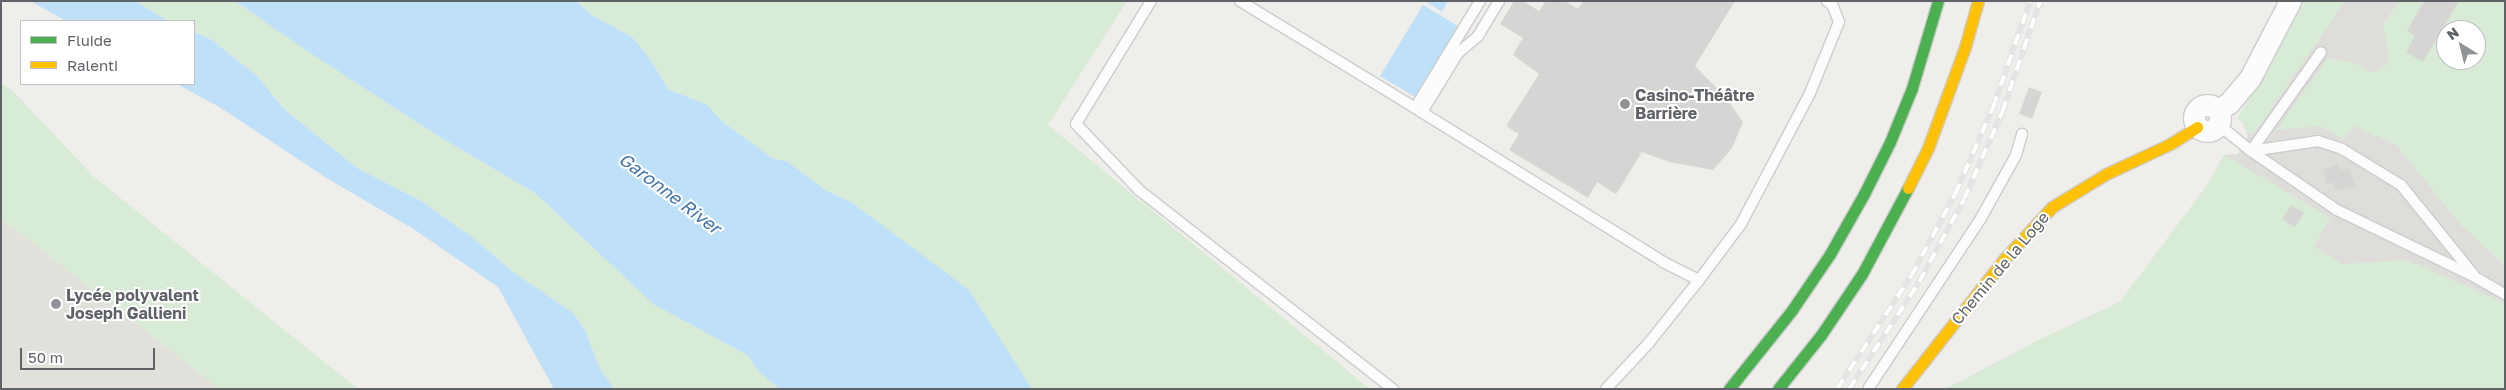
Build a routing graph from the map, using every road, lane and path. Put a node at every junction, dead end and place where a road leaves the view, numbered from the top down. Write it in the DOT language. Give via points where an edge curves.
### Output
graph roads {
  1 [pos="1151,1"];
  2 [pos="1240,1"];
  3 [pos="1480,1"];
  4 [pos="1499,1"];
  5 [pos="1938,1"];
  6 [pos="1978,1"];
  7 [pos="2290,1"];
  8 [pos="1832,3"];
  9 [pos="2320,52"];
  10 [pos="1418,110"];
  11 [pos="2219,118"];
  12 [pos="2197,127"];
  13 [pos="2022,134"];
  14 [pos="2251,151"];
  15 [pos="2475,277"];
  16 [pos="1699,280"];
  17 [pos="2505,294"];
  18 [pos="1393,389"];
  19 [pos="1606,389"];
  20 [pos="1729,389"];
  21 [pos="1778,389"];
  22 [pos="1868,389"];
  23 [pos="1902,389"];
  1 -- 18 [label="lane" via="1076,124 1139,190"];
  2 -- 10 [label="lane"];
  3 -- 10 [label="lane"];
  4 -- 10 [label="lane" via="1478,36 1458,53"];
  5 -- 20 [label="main road" via="1908,97 1864,194 1830,254 1792,310"];
  6 -- 21 [label="main road" via="1965,47 1928,148 1898,208 1862,274"];
  7 -- 11 [label="street" via="2250,78"];
  8 -- 16 [label="lane" via="1838,22 1810,93 1741,224"];
  9 -- 14 [label="lane"];
  10 -- 16 [label="lane" via="1655,257"];
  11 -- 12 [label="street, Chemin de la Loge" via="2209,105 2199,108 2194,117"];
  11 -- 14 [label="lane"];
  12 -- 23 [label="main road, Chemin de la Loge" via="2170,144 2106,174 2052,207 2006,258"];
  13 -- 22 [label="lane" via="2016,155 1981,218"];
  14 -- 15 [label="lane" via="2337,210"];
  14 -- 15 [label="lane" via="2318,141 2342,149 2401,184"];
  15 -- 17 [label="lane"];
  16 -- 19 [label="lane" via="1648,344"];
}
